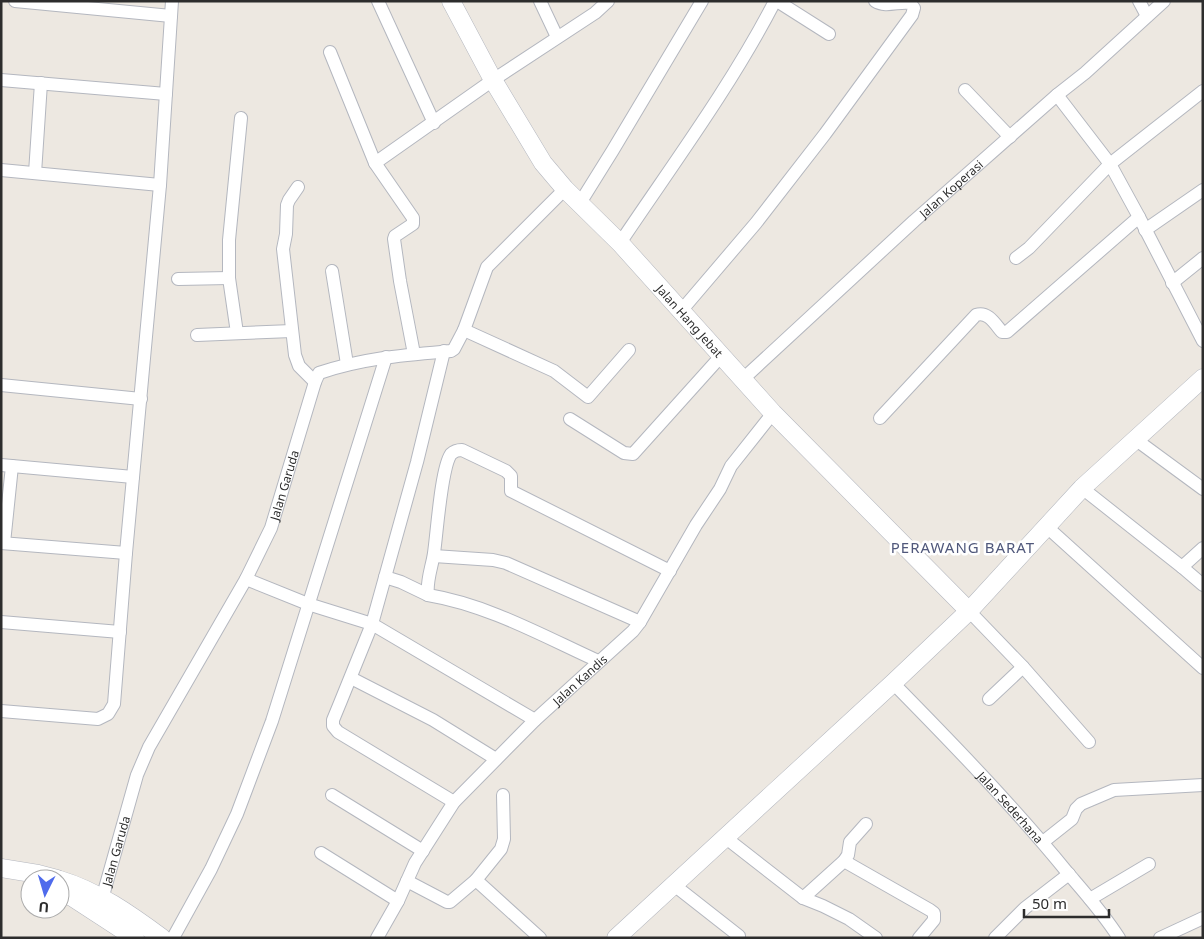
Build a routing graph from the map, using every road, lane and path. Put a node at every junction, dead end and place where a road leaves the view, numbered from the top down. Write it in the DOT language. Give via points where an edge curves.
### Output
graph roads {
  1 [pos="15,1"];
  2 [pos="172,1"];
  3 [pos="378,1"];
  4 [pos="451,1"];
  5 [pos="540,1"];
  6 [pos="608,1"];
  7 [pos="702,1"];
  8 [pos="776,1"];
  9 [pos="875,1"];
  10 [pos="1139,1"];
  11 [pos="1164,1"];
  12 [pos="171,16"];
  13 [pos="1147,16"];
  14 [pos="829,34"];
  15 [pos="557,37"];
  16 [pos="330,52"];
  17 [pos="1,80"];
  18 [pos="493,80"];
  19 [pos="41,83"];
  20 [pos="965,90"];
  21 [pos="1203,91"];
  22 [pos="166,94"];
  23 [pos="1057,95"];
  24 [pos="241,118"];
  25 [pos="434,122"];
  26 [pos="1010,137"];
  27 [pos="375,163"];
  28 [pos="1110,164"];
  29 [pos="1,170"];
  30 [pos="35,173"];
  31 [pos="160,185"];
  32 [pos="298,187"];
  33 [pos="565,189"];
  34 [pos="1203,190"];
  35 [pos="580,203"];
  36 [pos="1139,217"];
  37 [pos="1145,230"];
  38 [pos="620,242"];
  39 [pos="1016,258"];
  40 [pos="1203,258"];
  41 [pos="332,272"];
  42 [pos="229,278"];
  43 [pos="178,279"];
  44 [pos="1172,283"];
  45 [pos="681,311"];
  46 [pos="464,330"];
  47 [pos="292,331"];
  48 [pos="238,333"];
  49 [pos="197,335"];
  50 [pos="1203,341"];
  51 [pos="629,350"];
  52 [pos="444,351"];
  53 [pos="414,354"];
  54 [pos="722,356"];
  55 [pos="386,357"];
  56 [pos="347,364"];
  57 [pos="743,380"];
  58 [pos="315,382"];
  59 [pos="1200,384"];
  60 [pos="1,385"];
  61 [pos="141,399"];
  62 [pos="773,413"];
  63 [pos="880,418"];
  64 [pos="570,419"];
  65 [pos="1135,439"];
  66 [pos="6,465"];
  67 [pos="133,477"];
  68 [pos="1082,488"];
  69 [pos="1203,490"];
  70 [pos="1046,527"];
  71 [pos="3,543"];
  72 [pos="1203,548"];
  73 [pos="126,553"];
  74 [pos="434,556"];
  75 [pos="1182,567"];
  76 [pos="670,570"];
  77 [pos="385,576"];
  78 [pos="246,579"];
  79 [pos="1203,585"];
  80 [pos="428,595"];
  81 [pos="308,604"];
  82 [pos="969,611"];
  83 [pos="1,622"];
  84 [pos="640,622"];
  85 [pos="372,624"];
  86 [pos="120,632"];
  87 [pos="598,661"];
  88 [pos="1023,667"];
  89 [pos="1203,668"];
  90 [pos="351,678"];
  91 [pos="893,683"];
  92 [pos="989,699"];
  93 [pos="1,711"];
  94 [pos="534,720"];
  95 [pos="1089,742"];
  96 [pos="496,759"];
  97 [pos="1203,785"];
  98 [pos="503,795"];
  99 [pos="332,796"];
  100 [pos="454,802"];
  101 [pos="866,824"];
  102 [pos="726,838"];
  103 [pos="1043,842"];
  104 [pos="423,851"];
  105 [pos="320,853"];
  106 [pos="844,861"];
  107 [pos="1149,864"];
  108 [pos="1,868"];
  109 [pos="20,871"];
  110 [pos="1069,874"];
  111 [pos="1,880"];
  112 [pos="476,880"];
  113 [pos="408,881"];
  114 [pos="20,883"];
  115 [pos="70,883"];
  116 [pos="674,885"];
  117 [pos="70,896"];
  118 [pos="102,898"];
  119 [pos="803,898"];
  120 [pos="1090,899"];
  121 [pos="398,901"];
  122 [pos="1203,918"];
  123 [pos="739,937"];
  124 [pos="135,938"];
  125 [pos="162,938"];
  126 [pos="174,938"];
  127 [pos="377,938"];
  128 [pos="540,938"];
  129 [pos="616,938"];
  130 [pos="876,938"];
  131 [pos="919,938"];
  132 [pos="995,938"];
  133 [pos="1119,938"];
  134 [pos="1160,938"];
  1 -- 12 [label="street"];
  2 -- 12 [label="street"];
  3 -- 25 [label="street"];
  4 -- 18 [label="street, Jalan Hang Jebat"];
  5 -- 15 [label="street"];
  6 -- 15 [label="street"];
  7 -- 35 [label="street"];
  8 -- 14 [label="street"];
  8 -- 38 [label="street" via="743,57"];
  9 -- 45 [label="street" via="879,4 910,3 914,8 912,15 756,223"];
  10 -- 13 [label="street"];
  11 -- 13 [label="street, Jalan Koperasi"];
  12 -- 22 [label="street"];
  13 -- 23 [label="street, Jalan Koperasi"];
  15 -- 18 [label="street"];
  16 -- 27 [label="street"];
  17 -- 19 [label="street"];
  18 -- 25 [label="street"];
  18 -- 33 [label="street, Jalan Hang Jebat" via="543,163"];
  19 -- 22 [label="street"];
  19 -- 30 [label="street"];
  20 -- 26 [label="street"];
  21 -- 28 [label="street"];
  22 -- 31 [label="street"];
  23 -- 26 [label="street, Jalan Koperasi"];
  23 -- 28 [label="street"];
  24 -- 42 [label="street" via="229,240"];
  25 -- 27 [label="street"];
  26 -- 57 [label="street, Jalan Koperasi" via="914,220"];
  27 -- 53 [label="street" via="412,218 413,224 394,239"];
  28 -- 36 [label="street"];
  28 -- 39 [label="street"];
  29 -- 30 [label="street"];
  30 -- 31 [label="street"];
  31 -- 61 [label="street"];
  32 -- 47 [label="street" via="287,205 283,249"];
  33 -- 35 [label="street, Jalan Hang Jebat"];
  33 -- 46 [label="street" via="487,267"];
  34 -- 37 [label="street"];
  35 -- 38 [label="street, Jalan Hang Jebat"];
  36 -- 37 [label="street"];
  36 -- 63 [label="street" via="1007,332 1002,332 987,315 976,315"];
  37 -- 44 [label="street"];
  38 -- 45 [label="street, Jalan Hang Jebat"];
  40 -- 44 [label="street"];
  41 -- 56 [label="street"];
  42 -- 43 [label="street"];
  42 -- 48 [label="street"];
  44 -- 50 [label="street"];
  45 -- 54 [label="street, Jalan Hang Jebat"];
  46 -- 51 [label="street" via="554,371 588,397"];
  46 -- 52 [label="street" via="454,349"];
  47 -- 48 [label="street"];
  47 -- 58 [label="street" via="299,366"];
  48 -- 49 [label="street"];
  52 -- 53 [label="street"];
  52 -- 77 [label="street"];
  53 -- 55 [label="street"];
  54 -- 57 [label="street, Jalan Hang Jebat"];
  54 -- 64 [label="street" via="633,454 627,455"];
  55 -- 56 [label="street"];
  55 -- 81 [label="street"];
  56 -- 58 [label="street" via="319,373"];
  57 -- 62 [label="street, Jalan Hang Jebat"];
  58 -- 78 [label="street, Jalan Garuda" via="271,528"];
  59 -- 65 [label="street"];
  60 -- 61 [label="street"];
  61 -- 67 [label="street"];
  62 -- 76 [label="street, Jalan Kandis" via="731,466"];
  62 -- 82 [label="street, Jalan Hang Jebat"];
  65 -- 68 [label="street"];
  65 -- 69 [label="street"];
  66 -- 67 [label="street"];
  66 -- 71 [label="street"];
  67 -- 73 [label="street"];
  68 -- 70 [label="street"];
  68 -- 75 [label="street"];
  70 -- 82 [label="street"];
  70 -- 89 [label="street"];
  71 -- 73 [label="street"];
  72 -- 75 [label="street"];
  73 -- 86 [label="street"];
  74 -- 76 [label="street" via="446,470 452,454 462,450 510,474 511,491"];
  74 -- 80 [label="street"];
  74 -- 84 [label="street" via="506,563"];
  75 -- 79 [label="street"];
  76 -- 84 [label="street, Jalan Kandis"];
  77 -- 80 [label="street"];
  77 -- 85 [label="street"];
  78 -- 81 [label="street"];
  78 -- 118 [label="street, Jalan Garuda" via="149,746 137,775"];
  80 -- 87 [label="street" via="491,612"];
  81 -- 85 [label="street"];
  81 -- 126 [label="street" via="272,721 237,814"];
  82 -- 88 [label="street"];
  82 -- 91 [label="street"];
  83 -- 86 [label="street"];
  84 -- 87 [label="street, Jalan Kandis"];
  85 -- 90 [label="street"];
  85 -- 94 [label="street"];
  86 -- 93 [label="street" via="114,704 104,717"];
  87 -- 94 [label="street, Jalan Kandis"];
  88 -- 92 [label="street"];
  88 -- 95 [label="street"];
  90 -- 96 [label="street" via="433,720"];
  90 -- 100 [label="street" via="333,720 335,729"];
  91 -- 102 [label="street"];
  91 -- 103 [label="street, Jalan Sederhana"];
  94 -- 96 [label="street, Jalan Kandis"];
  96 -- 100 [label="street, Jalan Kandis"];
  97 -- 103 [label="street" via="1114,790 1080,804 1072,819"];
  98 -- 112 [label="street" via="504,839 501,849"];
  99 -- 104 [label="street"];
  100 -- 104 [label="street, Jalan Kandis"];
  101 -- 106 [label="street" via="850,842"];
  102 -- 116 [label="street"];
  102 -- 119 [label="street"];
  103 -- 110 [label="street, Jalan Sederhana"];
  104 -- 113 [label="street, Jalan Kandis"];
  105 -- 121 [label="street"];
  106 -- 119 [label="street"];
  106 -- 131 [label="street" via="934,913 934,920"];
  107 -- 120 [label="street"];
  108 -- 109 [label="street"];
  110 -- 120 [label="street, Jalan Sederhana"];
  110 -- 132 [label="street" via="1024,908"];
  111 -- 114 [label="street"];
  112 -- 113 [label="street" via="450,902"];
  112 -- 128 [label="street"];
  113 -- 121 [label="street, Jalan Kandis"];
  115 -- 118 [label="street"];
  116 -- 123 [label="street"];
  116 -- 129 [label="street"];
  117 -- 124 [label="street"];
  118 -- 125 [label="street"];
  119 -- 130 [label="street" via="849,919"];
  120 -- 133 [label="street, Jalan Sederhana"];
  121 -- 127 [label="street, Jalan Kandis"];
  122 -- 134 [label="street"];
}
